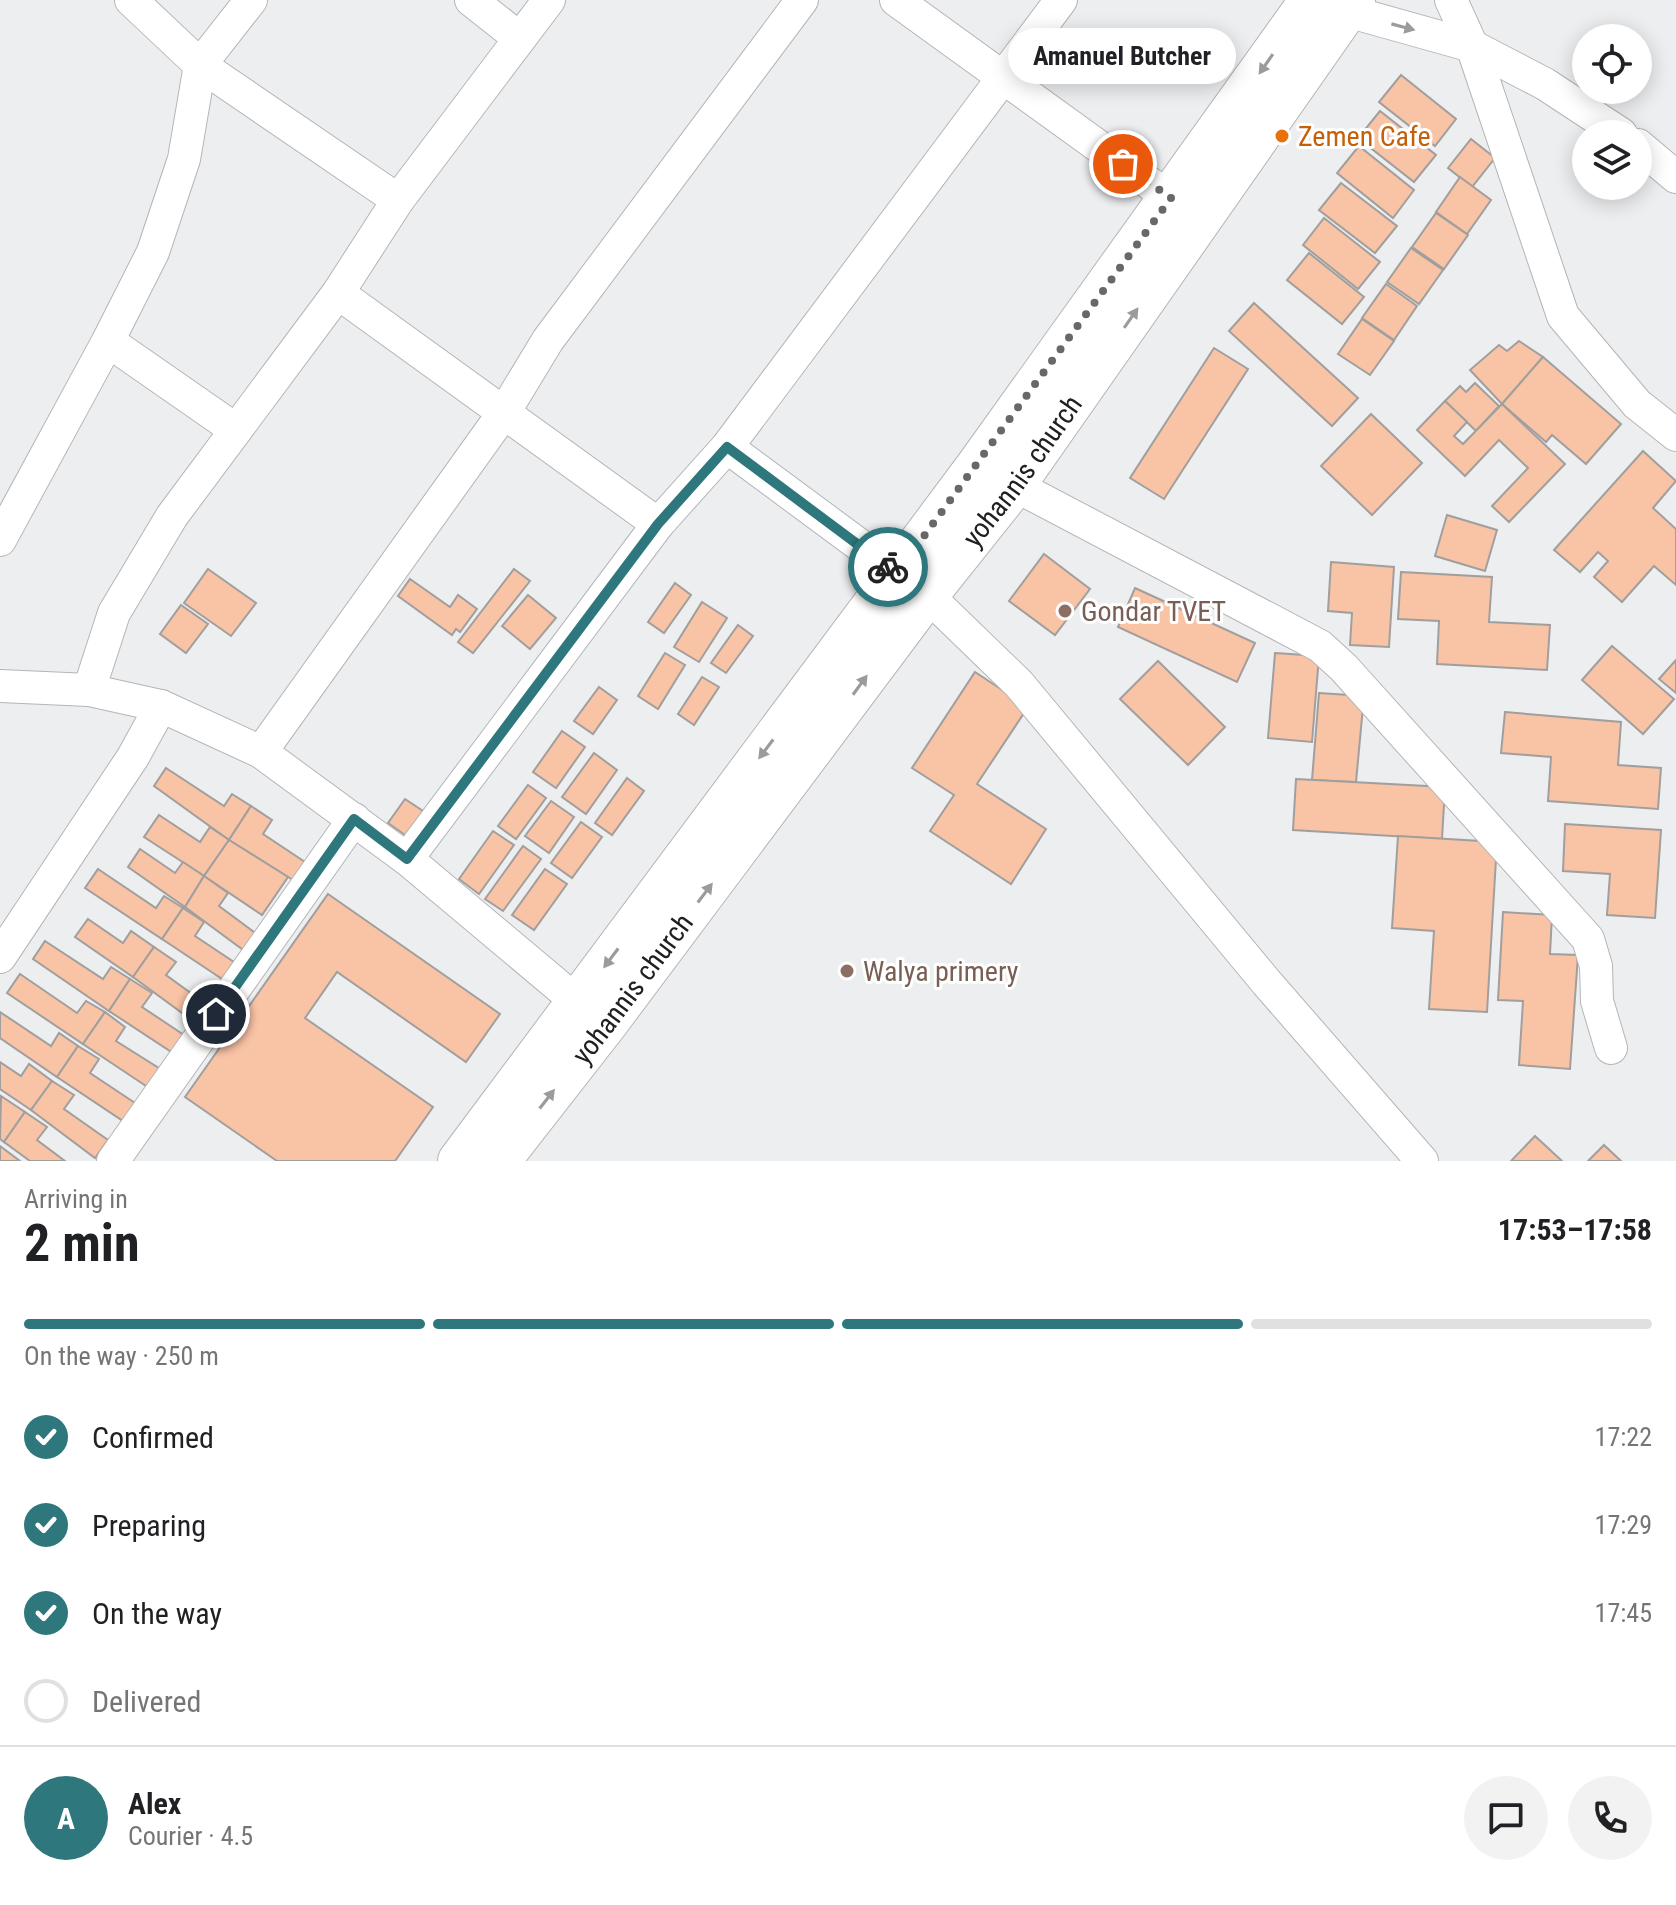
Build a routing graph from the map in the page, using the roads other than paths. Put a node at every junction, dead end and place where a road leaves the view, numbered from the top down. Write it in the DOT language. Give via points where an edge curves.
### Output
graph roads {
  1 [pos="131,0"];
  2 [pos="251,0"];
  3 [pos="471,0"];
  4 [pos="549,0"];
  5 [pos="802,0"];
  6 [pos="896,0"];
  7 [pos="1061,0"];
  8 [pos="1451,0"];
  9 [pos="1336,3"];
  10 [pos="519,38"];
  11 [pos="1472,46"];
  12 [pos="200,65"];
  13 [pos="1003,79"];
  14 [pos="1600,120"];
  15 [pos="1652,157"];
  16 [pos="1676,177"];
  17 [pos="398,200"];
  18 [pos="1185,209"];
  19 [pos="338,293"];
  20 [pos="108,341"];
  21 [pos="1086,347"];
  22 [pos="505,411"];
  23 [pos="236,430"];
  24 [pos="1676,435"];
  25 [pos="727,447"];
  26 [pos="978,465"];
  27 [pos="1013,487"];
  28 [pos="658,524"];
  29 [pos="0,540"];
  30 [pos="912,584"];
  31 [pos="0,686"];
  32 [pos="89,690"];
  33 [pos="161,706"];
  34 [pos="261,752"];
  35 [pos="354,819"];
  36 [pos="407,859"];
  37 [pos="0,957"];
  38 [pos="591,1014"];
  39 [pos="1611,1048"];
  40 [pos="113,1161"];
  41 [pos="459,1161"];
  42 [pos="499,1161"];
  43 [pos="1422,1161"];
  1 -- 12 [label="street"];
  2 -- 12 [label="street"];
  3 -- 10 [label="street"];
  4 -- 10 [label="street"];
  5 -- 22 [label="street" via="548,340"];
  6 -- 13 [label="street"];
  7 -- 13 [label="street"];
  8 -- 11 [label="street"];
  9 -- 11 [label="street, one-way"];
  9 -- 18 [label="street"];
  10 -- 17 [label="street"];
  11 -- 14 [label="street"];
  11 -- 24 [label="street" via="1563,316 1637,404"];
  12 -- 17 [label="street"];
  12 -- 20 [label="street" via="184,159 153,252"];
  13 -- 18 [label="street"];
  13 -- 25 [label="street"];
  15 -- 16 [label="street"];
  17 -- 19 [label="street"];
  18 -- 21 [label="street"];
  19 -- 22 [label="street"];
  19 -- 23 [label="street"];
  20 -- 23 [label="street"];
  20 -- 29 [label="street"];
  21 -- 26 [label="street"];
  21 -- 27 [label="street, yohannis church"];
  22 -- 28 [label="street"];
  22 -- 34 [label="street"];
  23 -- 32 [label="street" via="172,516 114,613"];
  25 -- 28 [label="street"];
  25 -- 30 [label="street"];
  26 -- 27 [label="street"];
  26 -- 30 [label="street"];
  27 -- 30 [label="street, yohannis church"];
  27 -- 39 [label="street" via="1320,646 1344,668 1588,939"];
  28 -- 36 [label="street"];
  30 -- 38 [label="street"];
  30 -- 43 [label="street" via="1019,684 1257,972"];
  31 -- 32 [label="street"];
  32 -- 33 [label="street"];
  33 -- 34 [label="street"];
  33 -- 37 [label="street"];
  34 -- 35 [label="street"];
  35 -- 36 [label="street"];
  35 -- 40 [label="street"];
  36 -- 38 [label="street"];
  38 -- 41 [label="street"];
  42 -- 38 [label="street, yohannis church, one-way"];
}
